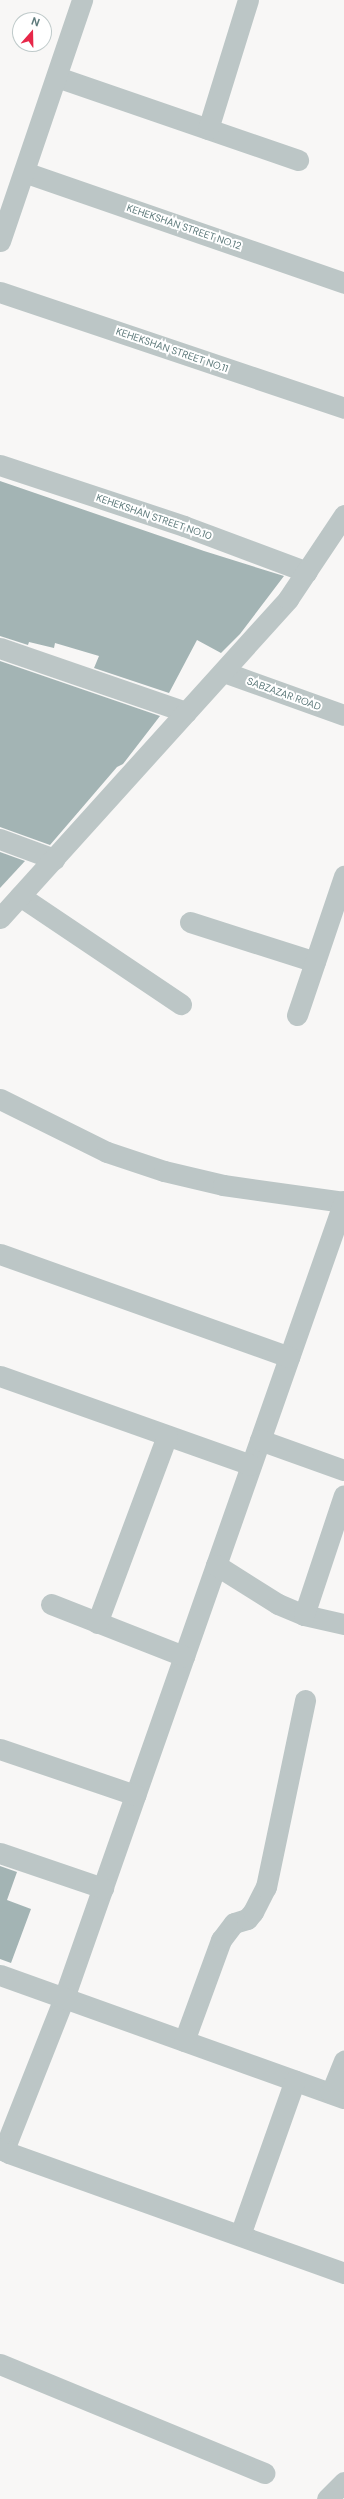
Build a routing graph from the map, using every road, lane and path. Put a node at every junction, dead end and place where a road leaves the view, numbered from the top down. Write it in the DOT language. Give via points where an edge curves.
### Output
graph roads {
  1 [pos="82,0"];
  2 [pos="248,0"];
  3 [pos="57,77"];
  4 [pos="208,129"];
  5 [pos="298,160"];
  6 [pos="24,172"];
  7 [pos="0,241"];
  8 [pos="344,283"];
  9 [pos="0,292"];
  10 [pos="344,408"];
  11 [pos="0,465"];
  12 [pos="344,515"];
  13 [pos="307,572"];
  14 [pos="0,648"];
  15 [pos="224,672"];
  16 [pos="186,712"];
  17 [pos="344,715"];
  18 [pos="0,839"];
  19 [pos="54,859"];
  20 [pos="344,876"];
  21 [pos="20,896"];
  22 [pos="0,918"];
  23 [pos="190,922"];
  24 [pos="315,962"];
  25 [pos="181,1004"];
  26 [pos="297,1015"];
  27 [pos="0,1099"];
  28 [pos="344,1201"];
  29 [pos="0,1254"];
  30 [pos="289,1357"];
  31 [pos="0,1376"];
  32 [pos="167,1436"];
  33 [pos="260,1440"];
  34 [pos="251,1465"];
  35 [pos="344,1470"];
  36 [pos="344,1496"];
  37 [pos="216,1565"];
  38 [pos="52,1604"];
  39 [pos="304,1615"];
  40 [pos="97,1623"];
  41 [pos="344,1624"];
  42 [pos="184,1656"];
  43 [pos="306,1700"];
  44 [pos="0,1749"];
  45 [pos="135,1795"];
  46 [pos="0,1853"];
  47 [pos="103,1888"];
  48 [pos="0,1975"];
  49 [pos="64,1998"];
  50 [pos="184,2041"];
  51 [pos="344,2061"];
  52 [pos="295,2080"];
  53 [pos="338,2096"];
  54 [pos="6,2126"];
  55 [pos="240,2235"];
  56 [pos="344,2273"];
  57 [pos="0,2364"];
  58 [pos="264,2474"];
  59 [pos="344,2482"];
  60 [pos="327,2499"];
  1 -- 3 [label="street"];
  2 -- 4 [label="street"];
  3 -- 4 [label="street"];
  3 -- 6 [label="street"];
  4 -- 5 [label="street"];
  6 -- 7 [label="street"];
  6 -- 8 [label="street, KEHEKSHAN STREET NO.12"];
  9 -- 10 [label="street, KEHEKSHAN STREET NO.11"];
  11 -- 13 [label="street, KEHEKSHAN STREET NO.10" via="184,526"];
  12 -- 13 [label="street"];
  13 -- 15 [label="street"];
  14 -- 16 [label="street"];
  15 -- 16 [label="street"];
  15 -- 17 [label="street, SABZAZAR ROAD"];
  16 -- 19 [label="street"];
  18 -- 19 [label="street"];
  19 -- 21 [label="street"];
  20 -- 24 [label="street"];
  21 -- 22 [label="street"];
  21 -- 25 [label="street"];
  23 -- 24 [label="street"];
  24 -- 26 [label="street"];
  27 -- 28 [label="street" via="107,1152 164,1171 223,1184"];
  28 -- 30 [label="street"];
  29 -- 30 [label="street"];
  30 -- 33 [label="street"];
  31 -- 32 [label="street"];
  32 -- 34 [label="street"];
  32 -- 40 [label="street"];
  33 -- 34 [label="street"];
  33 -- 35 [label="street"];
  34 -- 37 [label="street"];
  36 -- 39 [label="street"];
  37 -- 39 [label="street" via="278,1604"];
  37 -- 42 [label="street"];
  38 -- 40 [label="street"];
  39 -- 41 [label="street"];
  40 -- 42 [label="street"];
  42 -- 45 [label="street"];
  43 -- 50 [label="street" via="266,1887 253,1912 247,1919 234,1923 221,1940"];
  44 -- 45 [label="street"];
  45 -- 47 [label="street"];
  46 -- 47 [label="street"];
  47 -- 49 [label="street"];
  48 -- 49 [label="street"];
  49 -- 50 [label="street"];
  49 -- 54 [label="street"];
  50 -- 52 [label="street"];
  51 -- 53 [label="street"];
  52 -- 53 [label="street"];
  52 -- 55 [label="street"];
  54 -- 55 [label="street" via="5,2151 9,2153"];
  55 -- 56 [label="street"];
  57 -- 58 [label="street"];
  59 -- 60 [label="street"];
}
